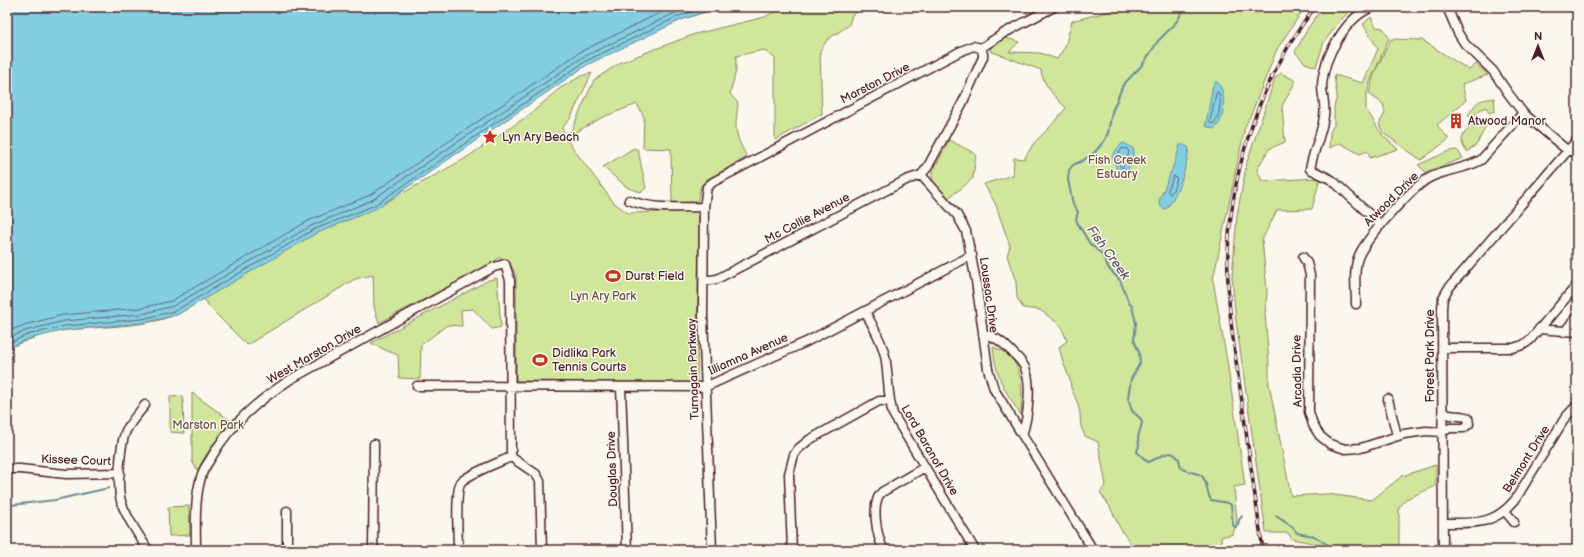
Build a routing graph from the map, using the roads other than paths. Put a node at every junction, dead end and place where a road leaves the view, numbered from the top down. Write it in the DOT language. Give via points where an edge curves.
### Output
graph roads {
  1 [pos="1054,7"];
  2 [pos="1373,7"];
  3 [pos="1447,7"];
  4 [pos="981,48"];
  5 [pos="1523,113"];
  6 [pos="1577,140"];
  7 [pos="1567,150"];
  8 [pos="1577,153"];
  9 [pos="921,175"];
  10 [pos="707,187"];
  11 [pos="629,200"];
  12 [pos="704,207"];
  13 [pos="1381,225"];
  14 [pos="972,255"];
  15 [pos="1303,258"];
  16 [pos="704,281"];
  17 [pos="1577,285"];
  18 [pos="1356,304"];
  19 [pos="865,311"];
  20 [pos="1577,317"];
  21 [pos="1539,329"];
  22 [pos="1564,332"];
  23 [pos="1577,332"];
  24 [pos="983,334"];
  25 [pos="1442,348"];
  26 [pos="417,386"];
  27 [pos="510,386"];
  28 [pos="621,386"];
  29 [pos="705,387"];
  30 [pos="1388,399"];
  31 [pos="889,401"];
  32 [pos="145,405"];
  33 [pos="1577,405"];
  34 [pos="1443,412"];
  35 [pos="1442,432"];
  36 [pos="1022,434"];
  37 [pos="1397,436"];
  38 [pos="374,444"];
  39 [pos="511,457"];
  40 [pos="925,467"];
  41 [pos="7,469"];
  42 [pos="120,473"];
  43 [pos="1505,511"];
  44 [pos="287,512"];
  45 [pos="1514,522"];
  46 [pos="1443,523"];
  47 [pos="148,550"];
  48 [pos="196,550"];
  49 [pos="287,550"];
  50 [pos="373,550"];
  51 [pos="458,550"];
  52 [pos="542,550"];
  53 [pos="627,550"];
  54 [pos="712,550"];
  55 [pos="792,550"];
  56 [pos="884,550"];
  57 [pos="976,550"];
  58 [pos="1093,550"];
  59 [pos="1443,550"];
  1 -- 4 [label="street, Marston Drive"];
  2 -- 13 [label="street" via="1354,19 1330,55 1322,84 1325,114 1310,170 1332,180"];
  3 -- 5 [label="street" via="1465,44 1493,71"];
  4 -- 9 [label="street" via="983,58 963,102 928,168"];
  4 -- 10 [label="street, Marston Drive" via="973,46 959,52"];
  5 -- 7 [label="street"];
  5 -- 13 [label="street, Atwood Drive" via="1480,160 1427,179"];
  6 -- 7 [label="street, Forest Park Drive"];
  7 -- 8 [label="street"];
  7 -- 25 [label="street, Forest Park Drive" via="1448,289 1442,302"];
  9 -- 14 [label="street, Loussac Drive" via="962,222"];
  9 -- 16 [label="street, Mc Collie Avenue" via="906,180 716,279"];
  10 -- 12 [label="street, Turnagain Parkway"];
  11 -- 12 [label="street" via="648,206"];
  12 -- 16 [label="street, Turnagain Parkway"];
  13 -- 18 [label="street, Atwood Drive" via="1358,256"];
  14 -- 19 [label="street, Illiamna Avenue"];
  14 -- 24 [label="street, Loussac Drive"];
  15 -- 37 [label="street, Arcadia Drive" via="1307,262 1310,275 1309,408 1313,425 1325,440 1345,449 1361,448"];
  16 -- 29 [label="street, Turnagain Parkway"];
  17 -- 21 [label="street"];
  19 -- 29 [label="street, Illiamna Avenue" via="781,354"];
  19 -- 31 [label="street, Lord Baranof Drive" via="884,350"];
  20 -- 22 [label="street"];
  21 -- 22 [label="street"];
  21 -- 25 [label="street" via="1527,343 1517,347"];
  22 -- 23 [label="street"];
  24 -- 36 [label="street, Loussac Drive" via="994,389"];
  24 -- 36 [label="street" via="1001,341 1018,357 1024,367 1028,416"];
  25 -- 34 [label="street, Forest Park Drive"];
  26 -- 27 [label="street, Illiamna Avenue"];
  27 -- 28 [label="street, Illiamna Avenue"];
  27 -- 39 [label="street"];
  27 -- 48 [label="street, West Marston Drive" via="510,280 506,264 494,267 291,379 257,403 228,431 203,473 198,493"];
  28 -- 29 [label="street, Illiamna Avenue"];
  28 -- 53 [label="street, Douglas Drive"];
  29 -- 54 [label="street, Turnagain Parkway"];
  30 -- 37 [label="street"];
  31 -- 40 [label="street, Lord Baranof Drive" via="893,414"];
  31 -- 55 [label="street" via="880,401 809,440 798,449 791,461 789,474"];
  32 -- 42 [label="street" via="125,433"];
  33 -- 43 [label="street, Belmont Drive" via="1565,418 1515,500"];
  34 -- 35 [label="street, Forest Park Drive"];
  34 -- 35 [label="street, Arcadia Drive" via="1449,416 1466,417 1469,421 1468,427 1450,428"];
  35 -- 37 [label="street, Arcadia Drive" via="1422,431"];
  35 -- 46 [label="street, Forest Park Drive"];
  36 -- 58 [label="street, Loussac Drive"];
  38 -- 50 [label="street"];
  39 -- 51 [label="street" via="467,478 460,484"];
  39 -- 52 [label="street" via="536,474 540,480"];
  40 -- 56 [label="street" via="877,497 877,531"];
  40 -- 57 [label="street, Lord Baranof Drive"];
  41 -- 42 [label="street, Kissee Court" via="66,474"];
  42 -- 47 [label="street" via="121,501"];
  43 -- 45 [label="street"];
  43 -- 46 [label="street, Belmont Drive" via="1485,522"];
  44 -- 49 [label="street"];
  46 -- 59 [label="street, Forest Park Drive"];
}
